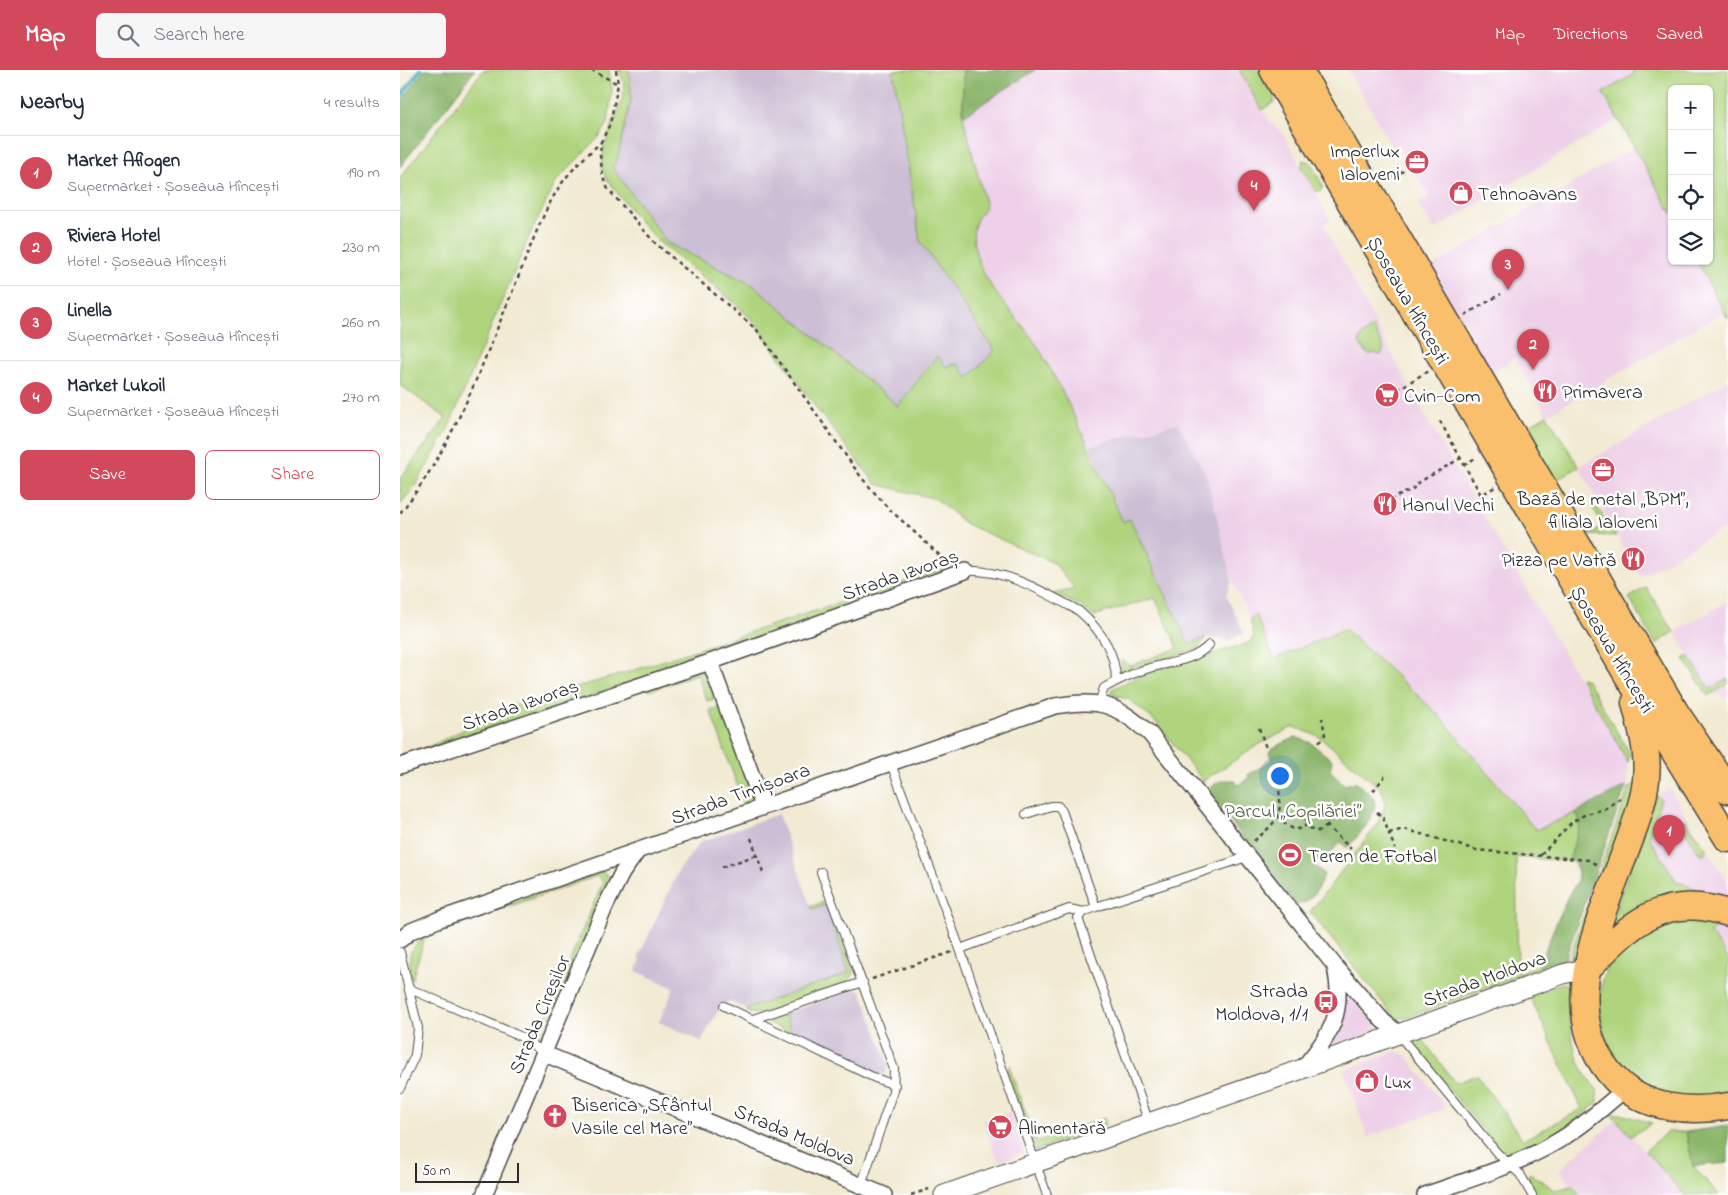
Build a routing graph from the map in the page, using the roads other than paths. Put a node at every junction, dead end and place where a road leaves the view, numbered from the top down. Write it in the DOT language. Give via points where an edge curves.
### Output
graph roads {
  1 [pos="1273,70"];
  2 [pos="1298,70"];
  3 [pos="965,571"];
  4 [pos="1209,645"];
  5 [pos="710,662"];
  6 [pos="1629,678"];
  7 [pos="1116,681"];
  8 [pos="1099,703"];
  9 [pos="1682,723"];
  10 [pos="1728,757"];
  11 [pos="890,762"];
  12 [pos="400,766"];
  13 [pos="1728,790"];
  14 [pos="763,806"];
  15 [pos="1026,814"];
  16 [pos="1728,839"];
  17 [pos="1249,850"];
  18 [pos="637,852"];
  19 [pos="821,872"];
  20 [pos="1096,907"];
  21 [pos="1084,912"];
  22 [pos="1728,913"];
  23 [pos="400,940"];
  24 [pos="960,949"];
  25 [pos="400,952"];
  26 [pos="1335,966"];
  27 [pos="1588,968"];
  28 [pos="863,982"];
  29 [pos="410,989"];
  30 [pos="724,1006"];
  31 [pos="753,1019"];
  32 [pos="1398,1033"];
  33 [pos="545,1054"];
  34 [pos="1302,1069"];
  35 [pos="895,1085"];
  36 [pos="400,1088"];
  37 [pos="1625,1089"];
  38 [pos="1728,1106"];
  39 [pos="1149,1123"];
  40 [pos="1036,1163"];
  41 [pos="1510,1164"];
  42 [pos="861,1186"];
  43 [pos="484,1195"];
  44 [pos="884,1195"];
  45 [pos="944,1195"];
  46 [pos="1046,1195"];
  47 [pos="1425,1195"];
  48 [pos="1532,1195"];
  1 -- 6 [label="highway, Șoseaua Hîncești"];
  2 -- 9 [label="highway, Șoseaua Hîncești"];
  3 -- 5 [label="street, Strada Izvoraș"];
  3 -- 7 [label="lane, Strada Izvoraș" via="997,573 1079,611 1090,620 1112,652"];
  4 -- 7 [label="lane" via="1194,656"];
  5 -- 12 [label="street, Strada Izvoraș"];
  5 -- 14 [label="street"];
  6 -- 16 [label="highway, Șoseaua Hîncești"];
  6 -- 27 [label="highway" via="1646,746 1644,792 1597,927"];
  7 -- 8 [label="lane" via="1104,688"];
  8 -- 11 [label="street, Strada Timișoara" via="1083,701 1055,706"];
  8 -- 17 [label="street" via="1121,712 1150,734"];
  9 -- 10 [label="highway"];
  9 -- 13 [label="highway, Șoseaua Hîncești"];
  11 -- 14 [label="street, Strada Timișoara"];
  11 -- 24 [label="lane"];
  14 -- 18 [label="street, Strada Timișoara"];
  15 -- 20 [label="lane" via="1051,806 1058,806 1062,811"];
  17 -- 20 [label="lane"];
  17 -- 26 [label="street"];
  18 -- 23 [label="street, Strada Timișoara" via="440,919"];
  18 -- 33 [label="street, Strada Cireșilor" via="605,906"];
  19 -- 28 [label="lane, Strada Moldova"];
  20 -- 21 [label="lane"];
  21 -- 24 [label="lane" via="1069,909"];
  21 -- 39 [label="lane" via="1078,918 1079,926"];
  22 -- 27 [label="highway" via="1700,906 1677,906 1653,913 1635,922"];
  24 -- 40 [label="lane"];
  25 -- 29 [label="lane"];
  26 -- 32 [label="street" via="1383,1022"];
  26 -- 34 [label="street" via="1340,989 1332,1027 1324,1043"];
  27 -- 32 [label="street, Strada Moldova"];
  27 -- 37 [label="highway" via="1584,1000 1594,1052"];
  28 -- 31 [label="lane"];
  28 -- 35 [label="lane, Strada Moldova" via="890,1052"];
  29 -- 33 [label="lane" via="524,1038"];
  29 -- 36 [label="lane" via="418,1037"];
  30 -- 31 [label="lane"];
  31 -- 35 [label="lane"];
  32 -- 34 [label="street, Strada Moldova"];
  32 -- 41 [label="lane" via="1497,1153"];
  33 -- 42 [label="street, Strada Moldova"];
  33 -- 43 [label="street, Strada Cireșilor"];
  34 -- 39 [label="street, Strada Moldova"];
  35 -- 42 [label="lane, Strada Moldova"];
  37 -- 38 [label="highway" via="1641,1099 1665,1107"];
  37 -- 41 [label="street" via="1572,1132"];
  39 -- 40 [label="street, Strada Moldova"];
  40 -- 45 [label="street, Strada Moldova"];
  40 -- 46 [label="lane"];
  41 -- 47 [label="street"];
  41 -- 48 [label="lane"];
  42 -- 44 [label="street, Strada Moldova"];
}
